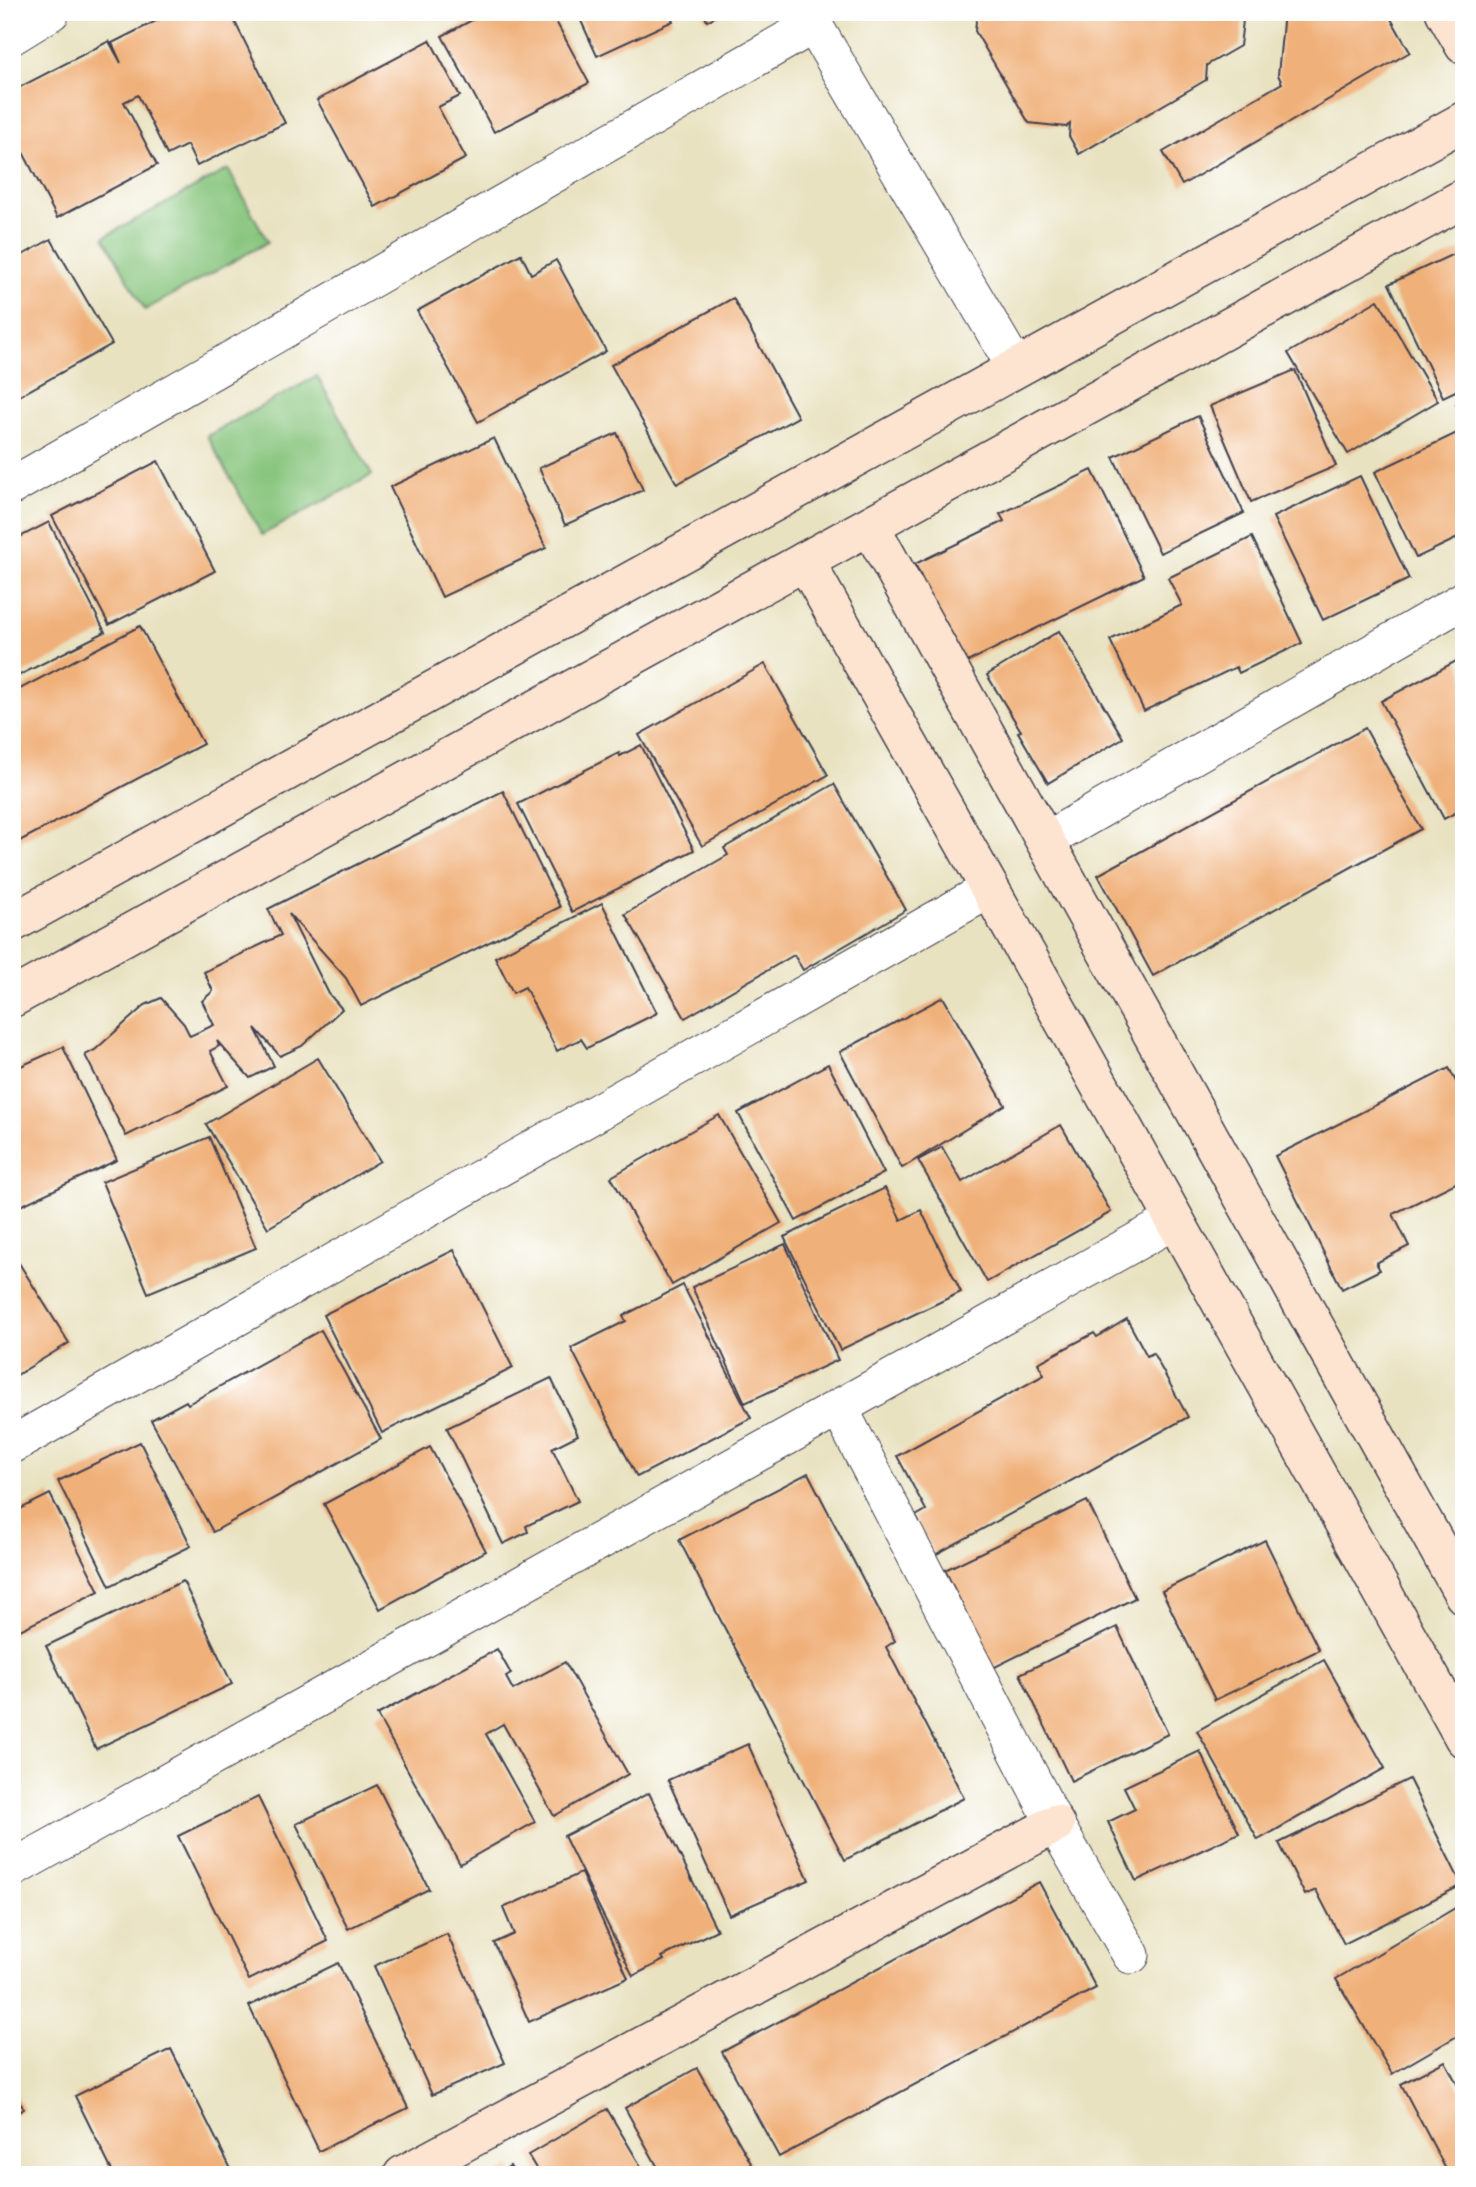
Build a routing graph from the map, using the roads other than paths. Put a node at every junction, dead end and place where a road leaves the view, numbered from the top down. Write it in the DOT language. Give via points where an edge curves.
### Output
graph roads {
  1 [pos="51,12"];
  2 [pos="1445,12"];
  3 [pos="810,18"];
  4 [pos="12,36"];
  5 [pos="1464,46"];
  6 [pos="1464,121"];
  7 [pos="1464,198"];
  8 [pos="1016,368"];
  9 [pos="12,486"];
  10 [pos="870,526"];
  11 [pos="805,561"];
  12 [pos="1464,600"];
  13 [pos="1045,841"];
  14 [pos="990,889"];
  15 [pos="12,922"];
  16 [pos="12,998"];
  17 [pos="1175,1220"];
  18 [pos="839,1408"];
  19 [pos="12,1445"];
  20 [pos="1464,1595"];
  21 [pos="1464,1738"];
  22 [pos="1055,1824"];
  23 [pos="12,1869"];
  24 [pos="1131,1955"];
  25 [pos="403,2175"];
  1 -- 4 [label="street"];
  2 -- 5 [label="street"];
  3 -- 8 [label="street"];
  3 -- 9 [label="street"];
  6 -- 8 [label="street"];
  7 -- 10 [label="street"];
  8 -- 15 [label="street"];
  10 -- 11 [label="street"];
  10 -- 13 [label="street"];
  11 -- 14 [label="street"];
  11 -- 16 [label="street"];
  12 -- 13 [label="street"];
  13 -- 20 [label="street"];
  14 -- 17 [label="street"];
  14 -- 19 [label="street"];
  17 -- 18 [label="street"];
  17 -- 21 [label="street"];
  18 -- 22 [label="street"];
  18 -- 23 [label="street"];
  22 -- 24 [label="street"];
  22 -- 25 [label="street"];
}
